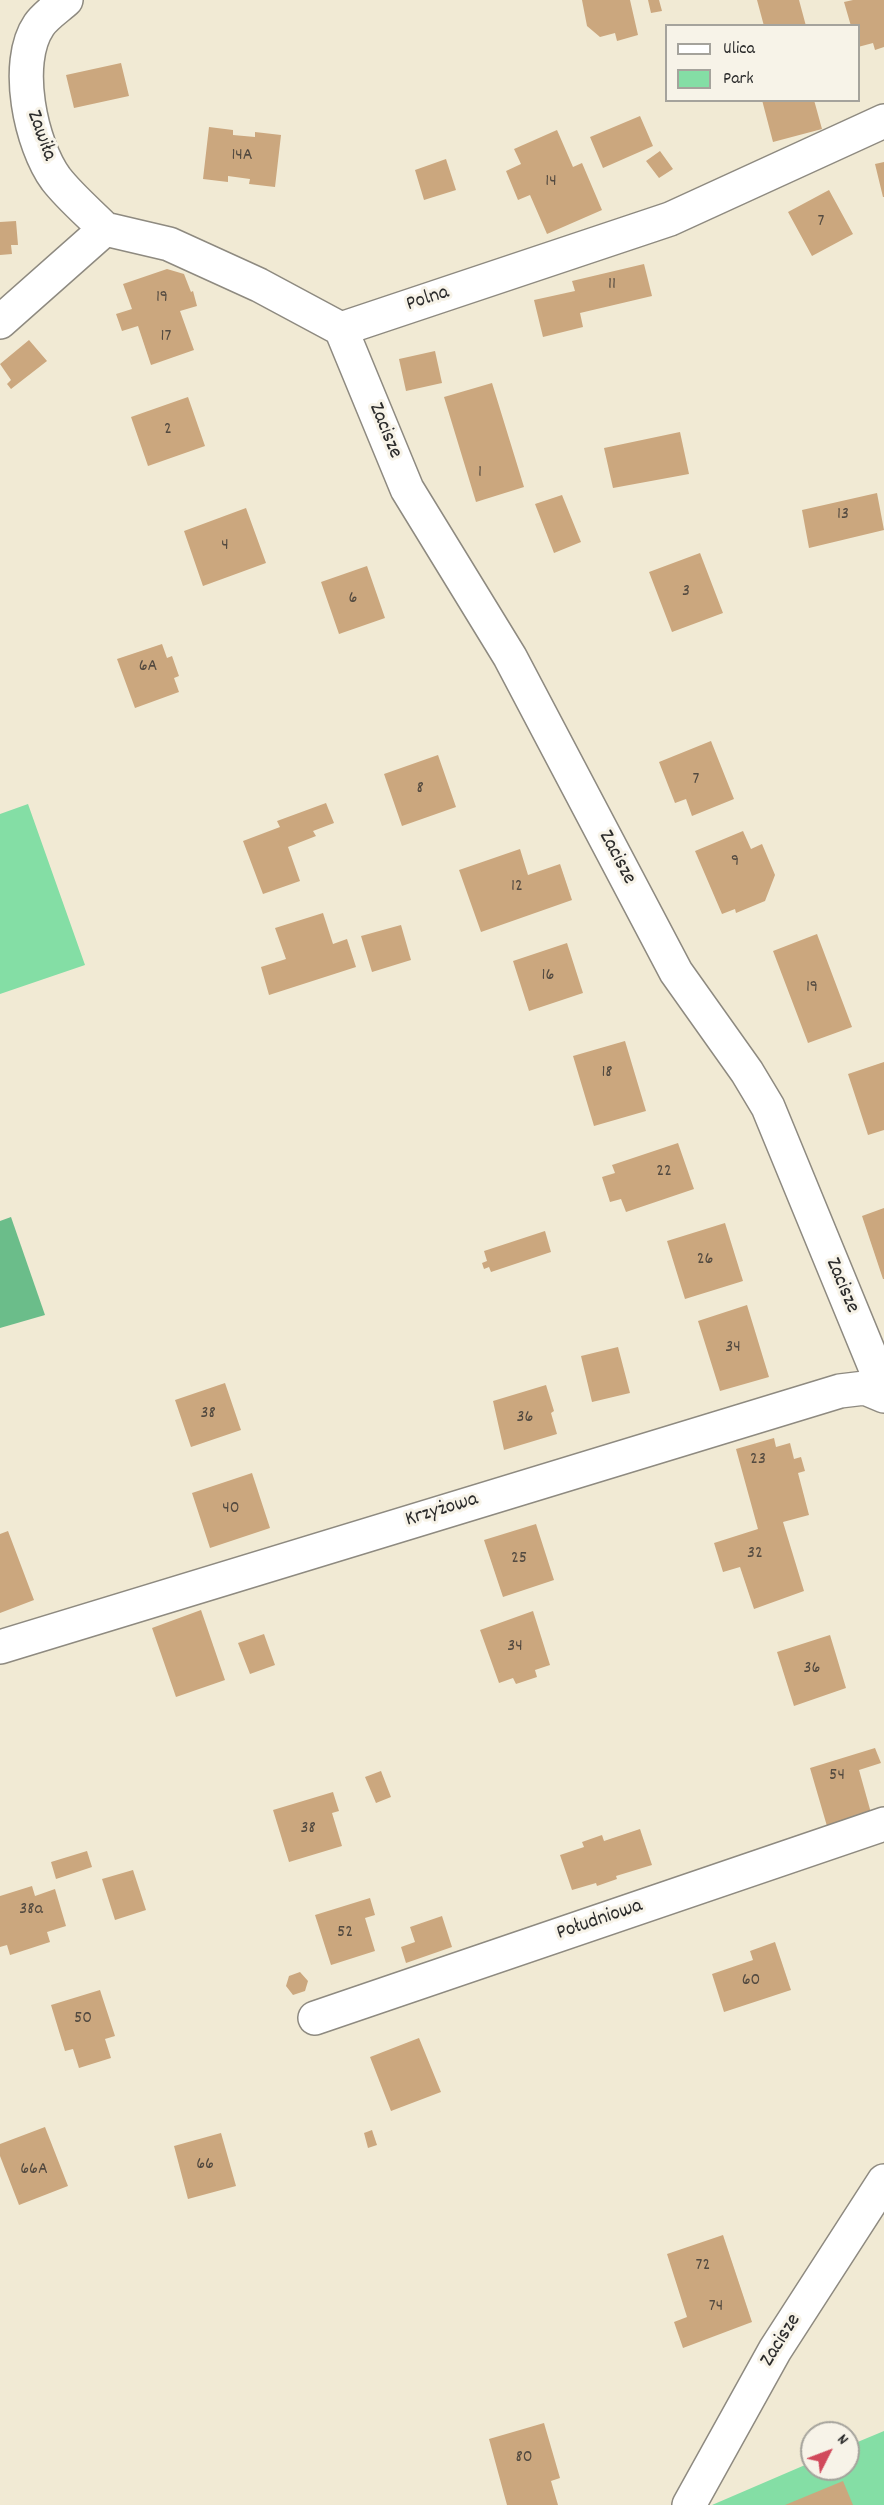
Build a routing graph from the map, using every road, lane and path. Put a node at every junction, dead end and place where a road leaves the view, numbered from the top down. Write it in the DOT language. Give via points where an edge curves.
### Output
graph roads {
  1 [pos="66,0"];
  2 [pos="884,121"];
  3 [pos="105,229"];
  4 [pos="0,322"];
  5 [pos="341,328"];
  6 [pos="884,1389"];
  7 [pos="884,1396"];
  8 [pos="0,1647"];
  9 [pos="884,1824"];
  10 [pos="315,2018"];
  11 [pos="884,2181"];
  12 [pos="688,2505"];
  1 -- 3 [label="street, Zawiła" via="38,26 28,59 28,104 32,126 56,178"];
  2 -- 5 [label="street, Polna" via="670,219"];
  3 -- 4 [label="street"];
  3 -- 5 [label="street" via="169,244"];
  5 -- 6 [label="street, Zacisze" via="407,489 510,657 676,972 768,1107"];
  7 -- 8 [label="street, Krzyżowa" via="865,1388 840,1391"];
  9 -- 10 [label="street, Południowa"];
  11 -- 12 [label="street, Zacisze" via="775,2350"];
}
